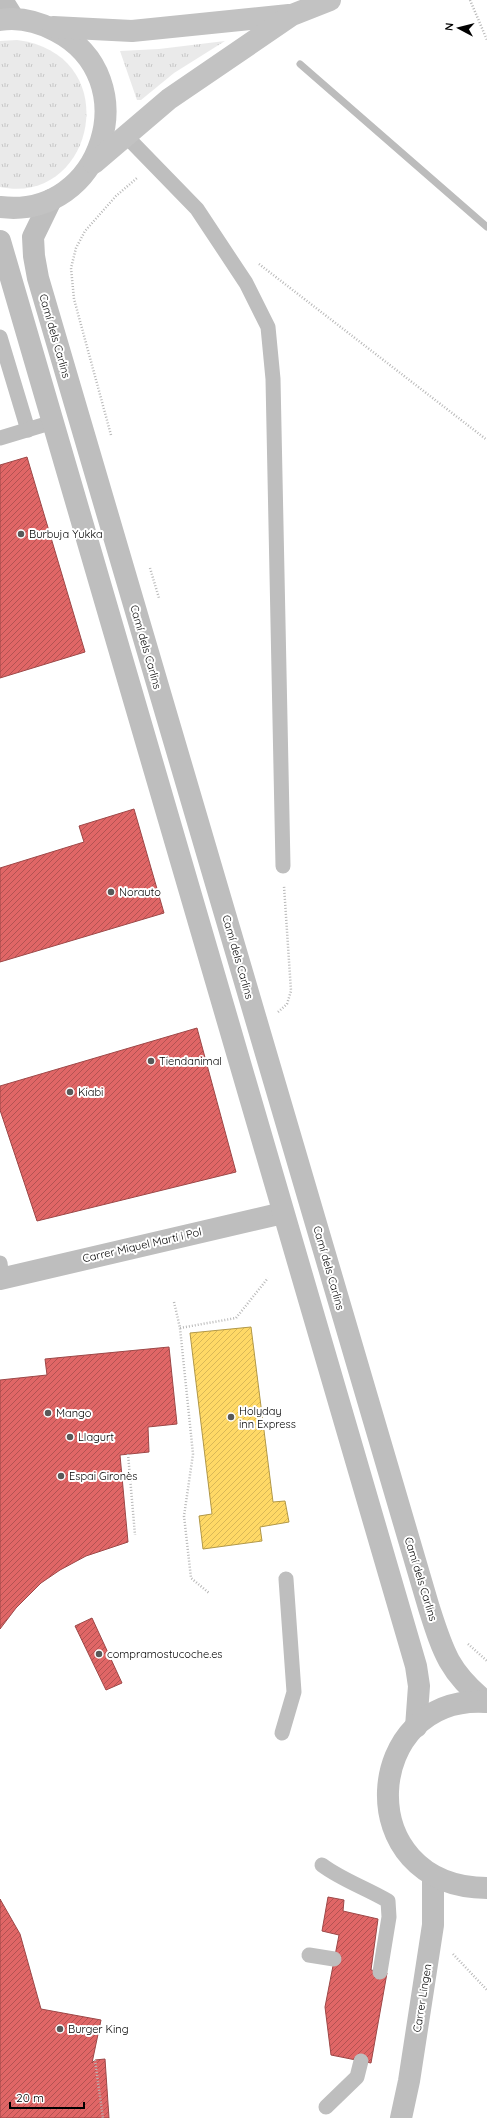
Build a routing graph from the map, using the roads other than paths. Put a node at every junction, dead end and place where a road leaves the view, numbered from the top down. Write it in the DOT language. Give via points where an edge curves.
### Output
graph roads {
  1 [pos="2,0"];
  2 [pos="330,0"];
  3 [pos="292,15"];
  4 [pos="7,20"];
  5 [pos="48,27"];
  6 [pos="126,136"];
  7 [pos="89,168"];
  8 [pos="51,200"];
  9 [pos="0,207"];
  10 [pos="0,241"];
  11 [pos="0,337"];
  12 [pos="53,422"];
  13 [pos="28,430"];
  14 [pos="0,438"];
  15 [pos="283,866"];
  16 [pos="283,1213"];
  17 [pos="1,1273"];
  18 [pos="286,1579"];
  19 [pos="486,1702"];
  20 [pos="416,1727"];
  21 [pos="282,1733"];
  22 [pos="322,1864"];
  23 [pos="433,1876"];
  24 [pos="479,1888"];
  25 [pos="487,1902"];
  26 [pos="309,1955"];
  27 [pos="334,1959"];
  28 [pos="377,1968"];
  29 [pos="361,2061"];
  30 [pos="326,2107"];
  31 [pos="401,2118"];
  1 -- 4 [label="street"];
  2 -- 3 [label="main road"];
  3 -- 5 [label="main road" via="132,31"];
  3 -- 6 [label="main road" via="169,99"];
  4 -- 5 [label="main road" via="26,20"];
  5 -- 7 [label="main road" via="67,38 87,57 102,87 106,121 98,153"];
  6 -- 7 [label="main road"];
  6 -- 15 [label="lane" via="196,209 246,283 268,328 273,379"];
  7 -- 8 [label="main road" via="72,186"];
  8 -- 9 [label="main road" via="24,207"];
  8 -- 19 [label="street, Camí dels Carlins" via="34,237 38,278 429,1608 445,1655 455,1672 466,1686"];
  10 -- 12 [label="street"];
  11 -- 13 [label="lane"];
  12 -- 13 [label="lane"];
  12 -- 16 [label="street"];
  13 -- 14 [label="lane"];
  16 -- 17 [label="street, Carrer Miquel Martí i Pol"];
  16 -- 20 [label="street" via="416,1666 419,1686"];
  18 -- 21 [label="lane" via="294,1692"];
  19 -- 20 [label="street" via="446,1708"];
  20 -- 23 [label="street" via="404,1741 394,1760 388,1779 387,1800 395,1834 410,1858"];
  22 -- 28 [label="lane" via="337,1876 388,1901 389,1917"];
  23 -- 24 [label="street" via="457,1886"];
  23 -- 31 [label="street, Carrer Lingen" via="433,1924"];
  24 -- 25 [label="street"];
  26 -- 27 [label="lane"];
  29 -- 30 [label="lane" via="357,2077"];
}
